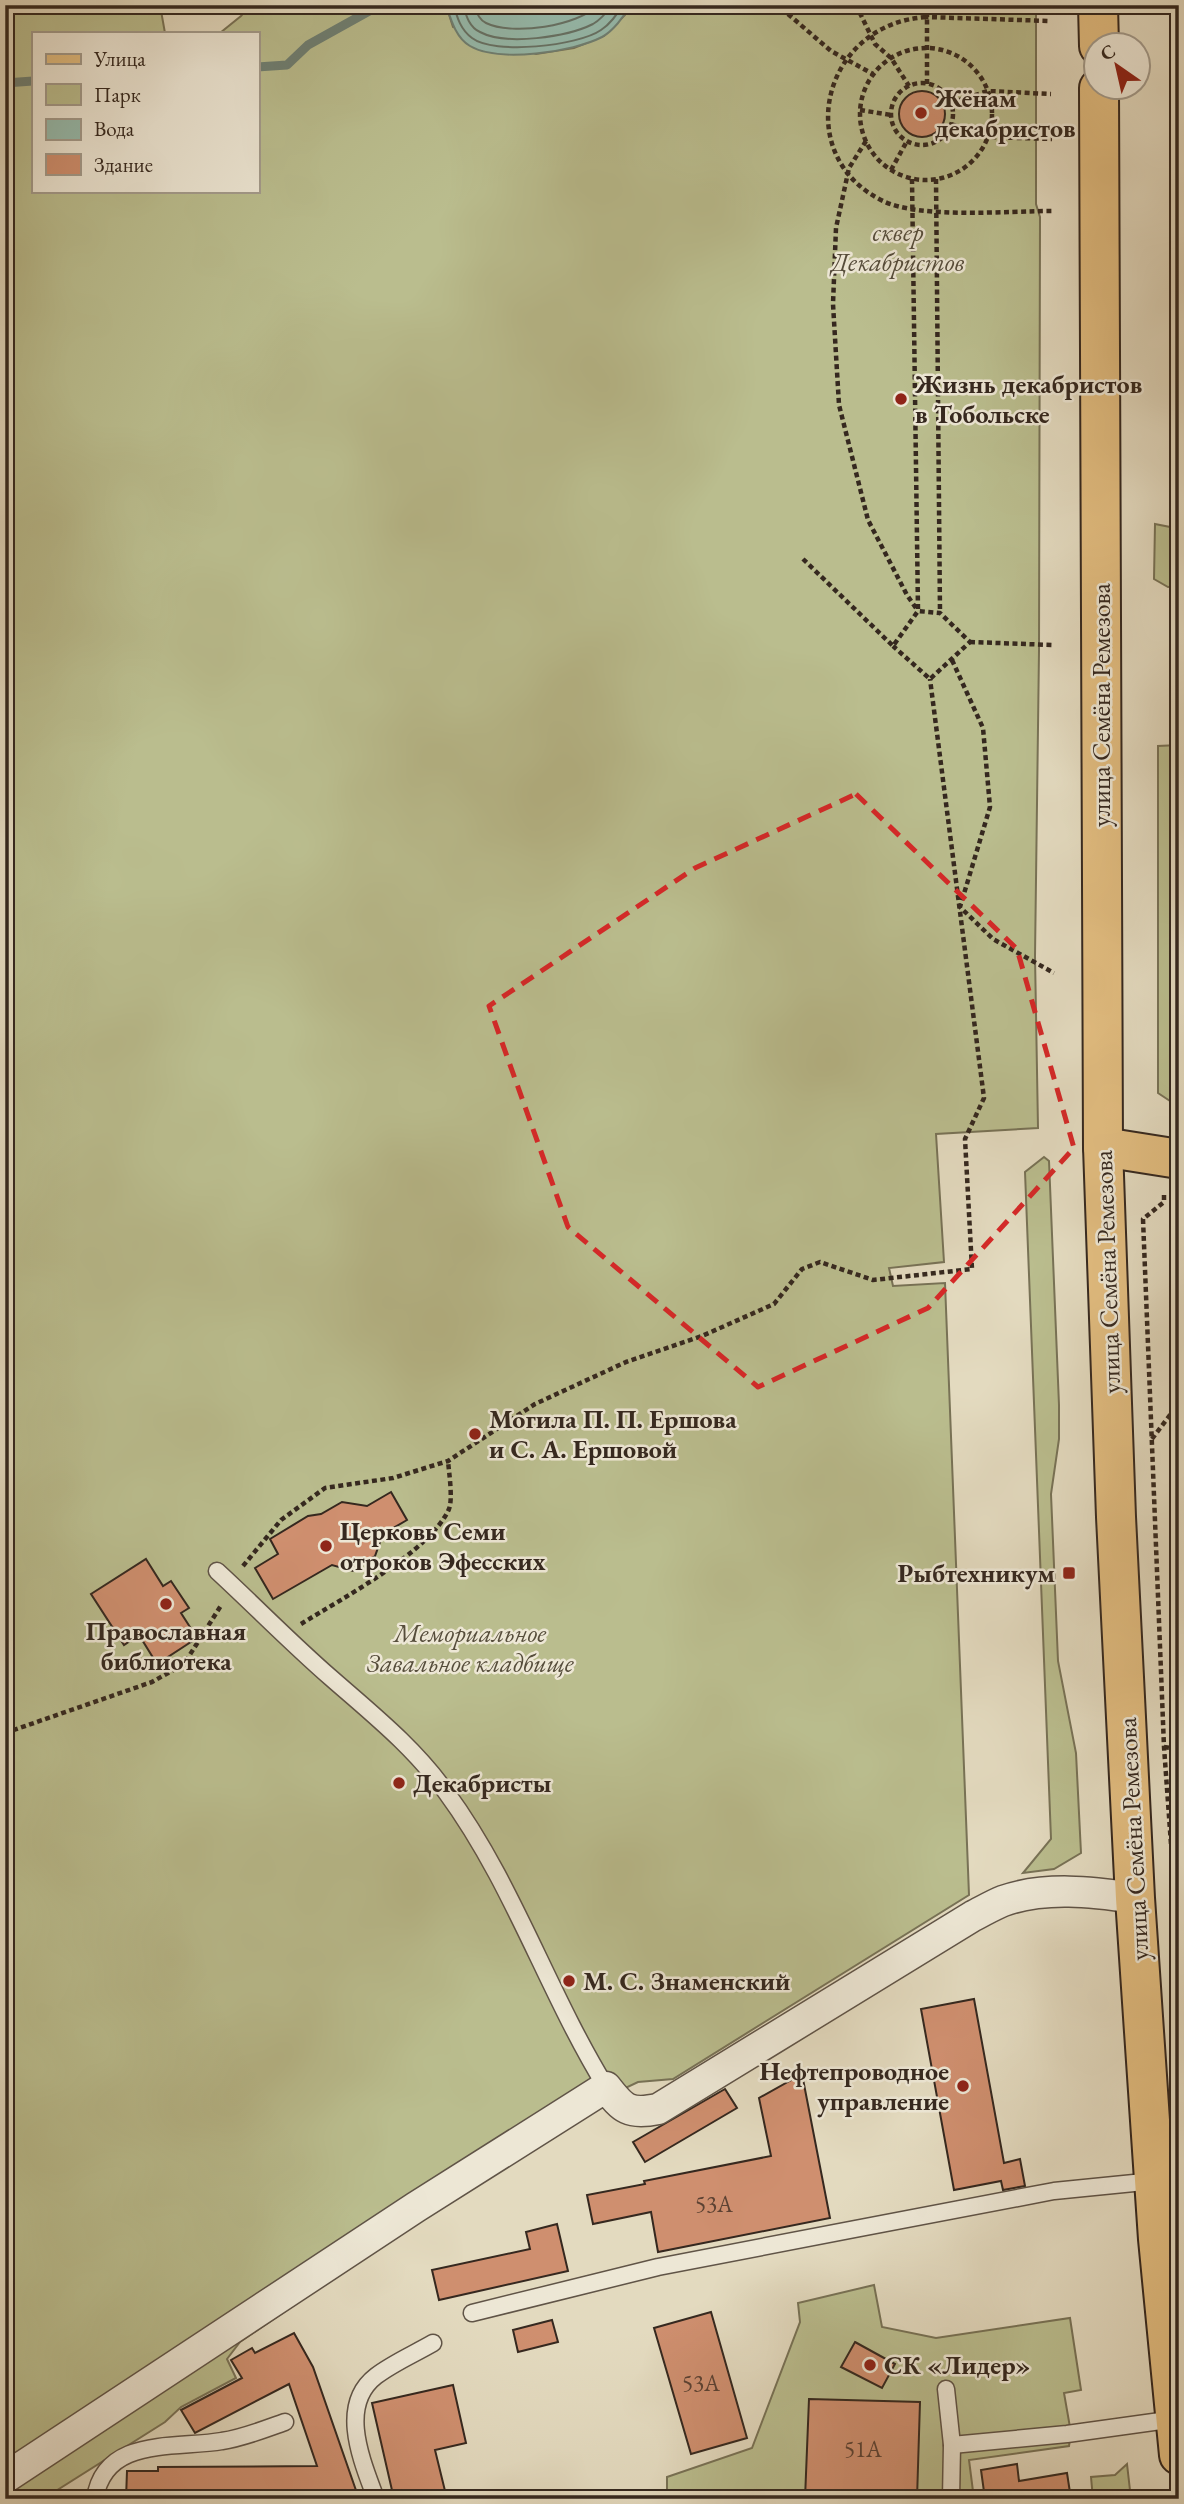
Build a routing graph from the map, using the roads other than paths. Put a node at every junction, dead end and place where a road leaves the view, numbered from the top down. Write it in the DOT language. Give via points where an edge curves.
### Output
graph roads {
  1 [pos="1098,5"];
  2 [pos="1099,32"];
  3 [pos="1099,102"];
  4 [pos="1103,1147"];
  5 [pos="1179,1159"];
  6 [pos="217,1571"];
  7 [pos="1135,1898"];
  8 [pos="606,2087"];
  9 [pos="1154,2181"];
  10 [pos="1170,2263"];
  11 [pos="472,2313"];
  12 [pos="433,2343"];
  13 [pos="946,2389"];
  14 [pos="285,2422"];
  15 [pos="1177,2437"];
  16 [pos="952,2445"];
  17 [pos="5,2478"];
  18 [pos="95,2499"];
  19 [pos="376,2499"];
  20 [pos="951,2499"];
  1 -- 2 [label="main road"];
  3 -- 4 [label="main road, улица Семёна Ремезова"];
  4 -- 5 [label="main road"];
  4 -- 7 [label="main road, улица Семёна Ремезова"];
  6 -- 8 [label="lane" via="388,1726 446,1792 503,1883"];
  7 -- 8 [label="street" via="1049,1892 1005,1900 658,2109 639,2113 621,2105"];
  7 -- 9 [label="main road, улица Семёна Ремезова"];
  8 -- 17 [label="street"];
  9 -- 10 [label="main road, улица Семёна Ремезова"];
  9 -- 11 [label="lane" via="1054,2191 684,2262"];
  10 -- 15 [label="main road, улица Семёна Ремезова"];
  12 -- 19 [label="lane" via="376,2376 357,2403 360,2454"];
  13 -- 16 [label="lane"];
  14 -- 18 [label="lane" via="227,2441 157,2446 131,2453 101,2477"];
  15 -- 16 [label="lane" via="1068,2434"];
  16 -- 20 [label="lane"];
}
